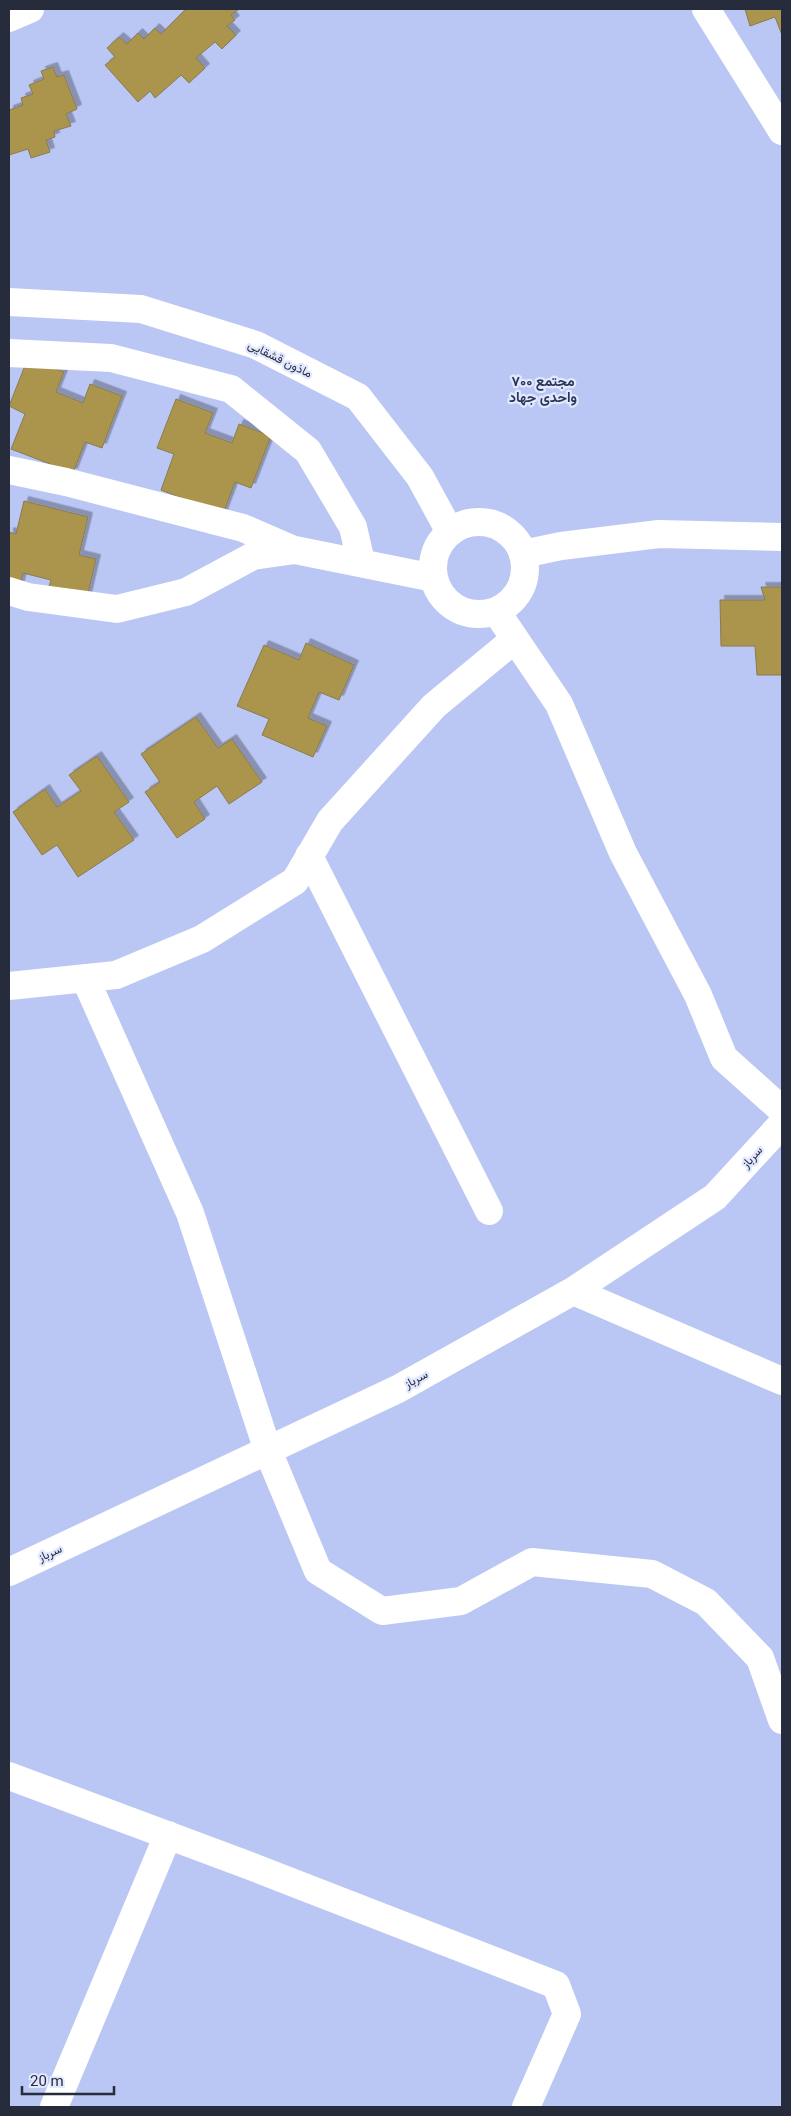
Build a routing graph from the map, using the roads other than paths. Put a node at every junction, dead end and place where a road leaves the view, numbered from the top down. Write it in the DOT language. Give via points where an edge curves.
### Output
graph roads {
  1 [pos="30,9"];
  2 [pos="706,9"];
  3 [pos="9,18"];
  4 [pos="782,131"];
  5 [pos="9,302"];
  6 [pos="9,353"];
  7 [pos="9,470"];
  8 [pos="450,532"];
  9 [pos="782,537"];
  10 [pos="295,550"];
  11 [pos="523,554"];
  12 [pos="361,562"];
  13 [pos="434,578"];
  14 [pos="9,591"];
  15 [pos="496,611"];
  16 [pos="515,639"];
  17 [pos="309,856"];
  18 [pos="85,978"];
  19 [pos="9,986"];
  20 [pos="782,1110"];
  21 [pos="782,1124"];
  22 [pos="489,1211"];
  23 [pos="573,1291"];
  24 [pos="782,1381"];
  25 [pos="268,1451"];
  26 [pos="9,1572"];
  27 [pos="782,1720"];
  28 [pos="9,1776"];
  29 [pos="168,1835"];
  30 [pos="54,2107"];
  31 [pos="526,2107"];
  1 -- 3 [label="street"];
  2 -- 4 [label="street"];
  5 -- 8 [label="street, ماذون قشقایی" via="142,309 256,345 358,397 420,477"];
  6 -- 12 [label="street" via="111,358 231,389 308,451 354,526"];
  7 -- 10 [label="street" via="243,528"];
  8 -- 11 [label="street" via="468,523 484,522 505,530"];
  8 -- 13 [label="street" via="439,544 433,562"];
  9 -- 11 [label="street" via="659,534 560,546"];
  10 -- 12 [label="street"];
  10 -- 14 [label="street" via="253,556 186,592 116,609 28,597"];
  11 -- 15 [label="street" via="525,569 520,588 511,601"];
  12 -- 13 [label="street"];
  13 -- 15 [label="street" via="444,598 456,608 481,614"];
  15 -- 16 [label="street"];
  16 -- 17 [label="street" via="434,706 330,821"];
  16 -- 20 [label="street" via="558,704 623,853 698,995 724,1058"];
  17 -- 18 [label="street" via="295,881 202,939 116,975"];
  17 -- 22 [label="street"];
  18 -- 19 [label="street"];
  18 -- 25 [label="street" via="190,1213"];
  21 -- 23 [label="street, سرباز" via="716,1197"];
  23 -- 24 [label="street"];
  23 -- 25 [label="street, سرباز" via="398,1389"];
  25 -- 26 [label="street, سرباز"];
  25 -- 27 [label="street" via="318,1571 382,1611 461,1600 532,1562 652,1574 706,1602 760,1658"];
  28 -- 29 [label="street"];
  29 -- 30 [label="street"];
  29 -- 31 [label="street" via="556,1985 567,2014"];
}
